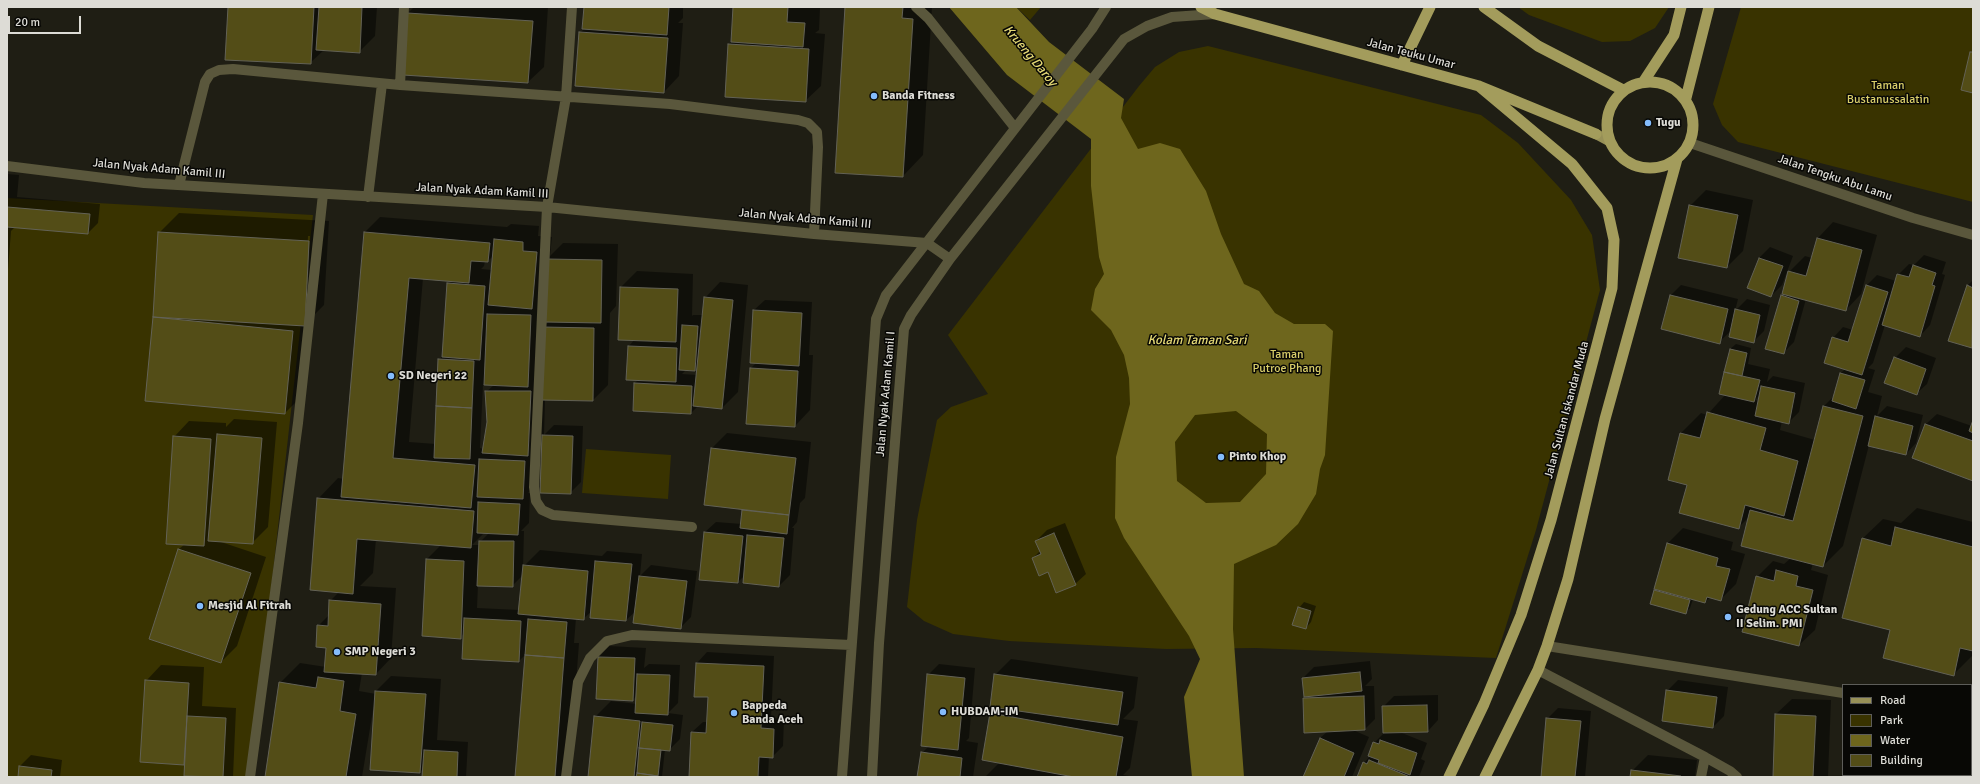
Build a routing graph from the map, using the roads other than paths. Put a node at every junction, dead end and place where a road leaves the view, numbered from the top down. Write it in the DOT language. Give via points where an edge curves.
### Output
graph roads {
  1 [pos="404,7"];
  2 [pos="572,7"];
  3 [pos="916,7"];
  4 [pos="1106,7"];
  5 [pos="1201,7"];
  6 [pos="1430,7"];
  7 [pos="1484,7"];
  8 [pos="1681,7"];
  9 [pos="1709,7"];
  10 [pos="1215,14"];
  11 [pos="1402,65"];
  12 [pos="1644,81"];
  13 [pos="382,84"];
  14 [pos="400,85"];
  15 [pos="1479,86"];
  16 [pos="1623,90"];
  17 [pos="566,97"];
  18 [pos="1686,98"];
  19 [pos="1015,128"];
  20 [pos="1596,134"];
  21 [pos="1609,141"];
  22 [pos="1690,143"];
  23 [pos="1677,159"];
  24 [pos="7,166"];
  25 [pos="179,185"];
  26 [pos="323,194"];
  27 [pos="368,197"];
  28 [pos="547,207"];
  29 [pos="814,234"];
  30 [pos="1973,235"];
  31 [pos="927,243"];
  32 [pos="950,259"];
  33 [pos="692,527"];
  34 [pos="851,645"];
  35 [pos="1547,646"];
  36 [pos="1538,670"];
  37 [pos="1842,693"];
  38 [pos="1705,757"];
  39 [pos="250,777"];
  40 [pos="566,777"];
  41 [pos="842,777"];
  42 [pos="872,777"];
  43 [pos="1448,777"];
  44 [pos="1484,777"];
  45 [pos="1701,777"];
  46 [pos="1737,777"];
  1 -- 14 [label="street"];
  2 -- 17 [label="street"];
  3 -- 19 [label="street" via="928,18"];
  4 -- 19 [label="street, Jalan Nyak Adam Kamil I"];
  5 -- 10 [label="highway, Jalan Teuku Umar"];
  6 -- 11 [label="highway"];
  7 -- 16 [label="highway" via="1538,46"];
  8 -- 12 [label="highway" via="1674,35"];
  9 -- 18 [label="highway"];
  10 -- 11 [label="highway, Jalan Teuku Umar"];
  10 -- 32 [label="street, Jalan Nyak Adam Kamil I" via="1172,17 1147,26 1124,39"];
  11 -- 15 [label="highway, Jalan Teuku Umar"];
  12 -- 16 [label="highway"];
  12 -- 18 [label="highway" via="1671,86"];
  13 -- 14 [label="street"];
  13 -- 25 [label="street" via="233,69 210,74 205,82"];
  13 -- 27 [label="street"];
  14 -- 17 [label="street"];
  15 -- 20 [label="highway, Jalan Teuku Umar"];
  15 -- 43 [label="highway, Jalan Sultan Iskandar Muda" via="1572,164 1607,208 1614,247 1612,288 1551,520 1521,615 1484,704"];
  16 -- 21 [label="highway" via="1607,113"];
  17 -- 28 [label="street"];
  17 -- 29 [label="street" via="670,104 798,120 808,124 816,132 818,146"];
  18 -- 22 [label="highway" via="1693,118"];
  19 -- 31 [label="street, Jalan Nyak Adam Kamil I"];
  20 -- 21 [label="main road, Jalan Teuku Umar"];
  21 -- 23 [label="highway" via="1618,155 1630,165 1646,169 1663,167"];
  22 -- 23 [label="highway"];
  22 -- 30 [label="street, Jalan Tengku Abu Lamu" via="1905,215"];
  23 -- 35 [label="highway" via="1605,419 1568,579"];
  24 -- 25 [label="street, Jalan Nyak Adam Kamil III"];
  25 -- 26 [label="street, Jalan Nyak Adam Kamil III"];
  26 -- 27 [label="street, Jalan Nyak Adam Kamil III"];
  26 -- 39 [label="street" via="298,423"];
  27 -- 28 [label="street, Jalan Nyak Adam Kamil III"];
  28 -- 29 [label="street, Jalan Nyak Adam Kamil III"];
  28 -- 33 [label="street" via="534,487 536,501 542,510 553,515"];
  29 -- 31 [label="street, Jalan Nyak Adam Kamil III"];
  31 -- 32 [label="street"];
  31 -- 34 [label="street, Jalan Nyak Adam Kamil I" via="886,296 876,319"];
  32 -- 42 [label="street, Jalan Nyak Adam Kamil I" via="904,329 880,628"];
  34 -- 40 [label="street" via="632,635 607,641 590,658 578,682"];
  34 -- 41 [label="street, Jalan Nyak Adam Kamil I"];
  35 -- 36 [label="highway"];
  35 -- 37 [label="street"];
  36 -- 38 [label="street"];
  36 -- 44 [label="highway"];
  38 -- 45 [label="street"];
  38 -- 46 [label="street"];
}
